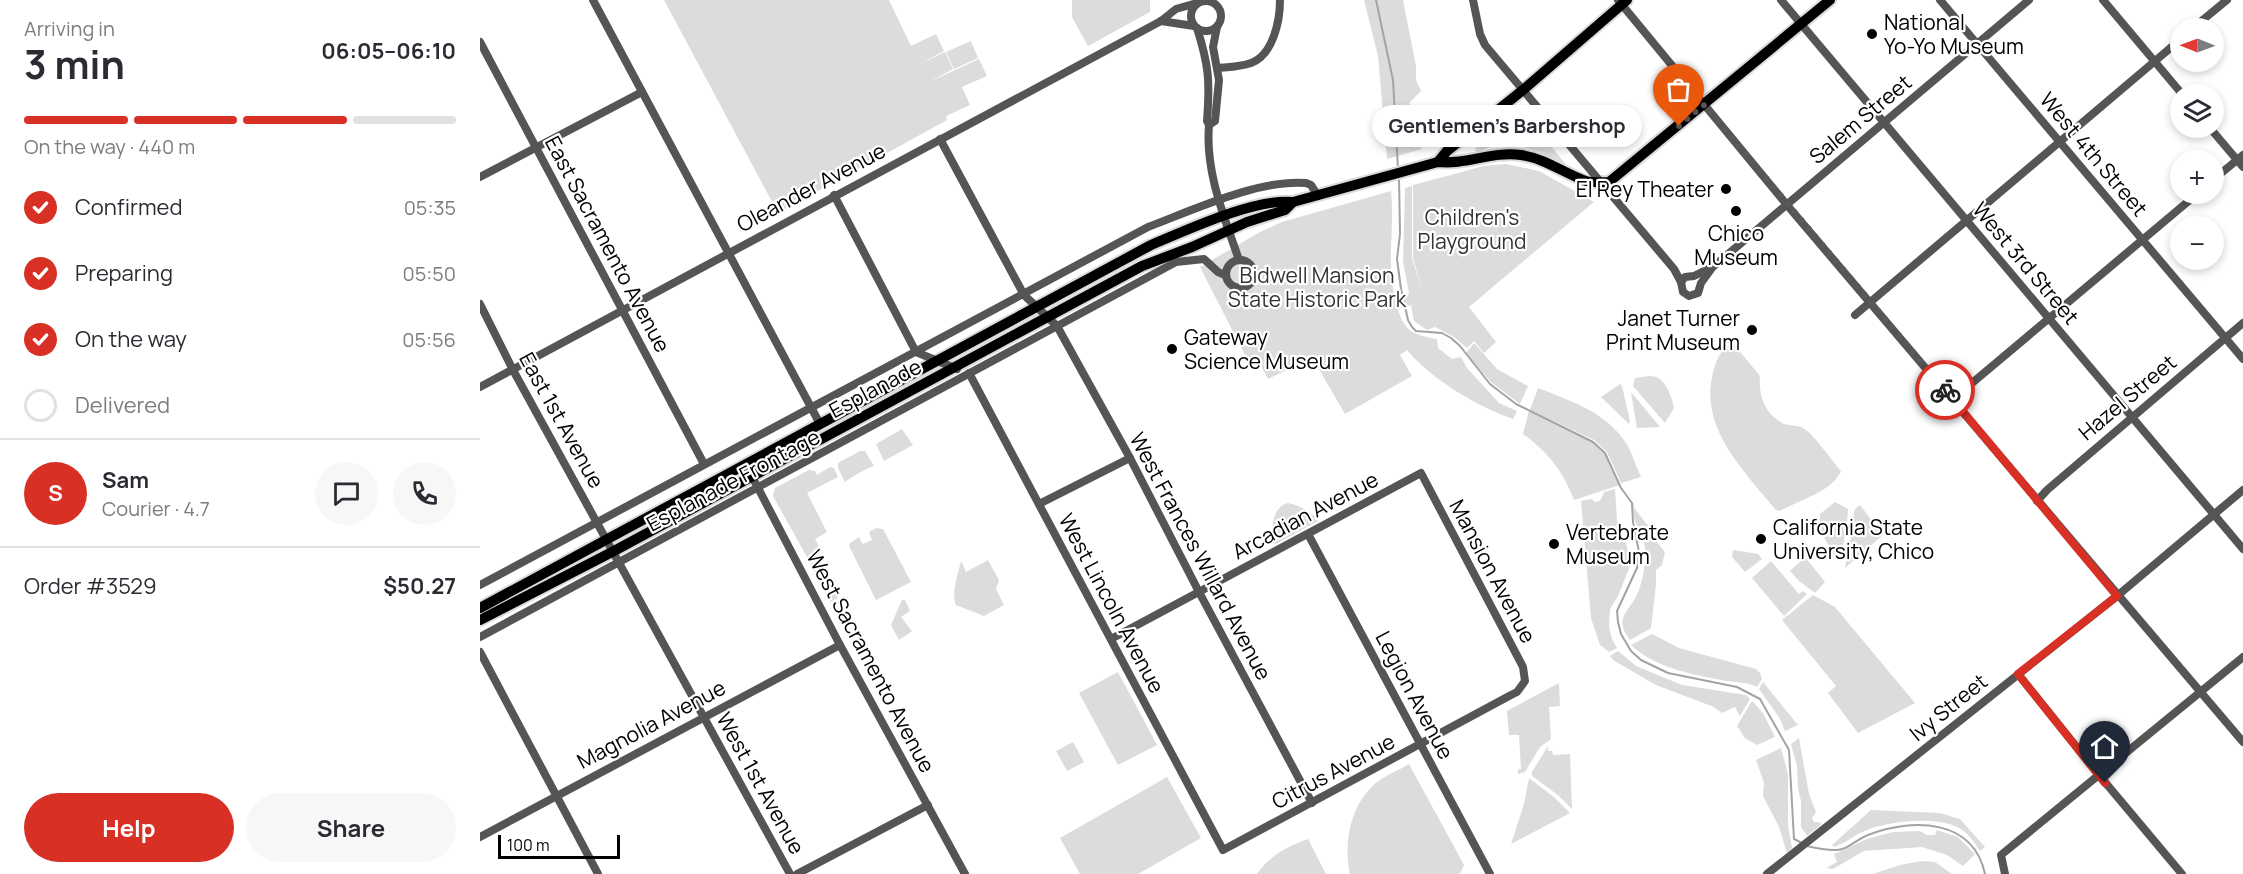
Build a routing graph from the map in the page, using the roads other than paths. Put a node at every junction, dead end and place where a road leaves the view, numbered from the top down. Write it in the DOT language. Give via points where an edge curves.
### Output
graph roads {
  1 [pos="593,0"];
  2 [pos="1280,0"];
  3 [pos="1473,0"];
  4 [pos="1781,0"];
  5 [pos="1830,0"];
  6 [pos="1940,0"];
  7 [pos="2029,0"];
  8 [pos="2103,0"];
  9 [pos="2227,0"];
  10 [pos="1201,1"];
  11 [pos="1622,1"];
  12 [pos="1219,4"];
  13 [pos="2205,18"];
  14 [pos="1161,21"];
  15 [pos="1801,25"];
  16 [pos="1195,27"];
  17 [pos="1216,27"];
  18 [pos="480,42"];
  19 [pos="1977,44"];
  20 [pos="2170,48"];
  21 [pos="2154,61"];
  22 [pos="1217,68"];
  23 [pos="2174,84"];
  24 [pos="1523,90"];
  25 [pos="642,92"];
  26 [pos="1704,105"];
  27 [pos="1884,123"];
  28 [pos="1209,125"];
  29 [pos="2219,138"];
  30 [pos="940,139"];
  31 [pos="2059,140"];
  32 [pos="536,148"];
  33 [pos="2241,161"];
  34 [pos="1438,162"];
  35 [pos="2224,172"];
  36 [pos="480,177"];
  37 [pos="1602,182"];
  38 [pos="834,195"];
  39 [pos="1318,196"];
  40 [pos="1219,201"];
  41 [pos="1293,202"];
  42 [pos="2185,204"];
  43 [pos="1787,205"];
  44 [pos="1224,217"];
  45 [pos="1966,219"];
  46 [pos="1229,230"];
  47 [pos="2143,240"];
  48 [pos="728,252"];
  49 [pos="1239,260"];
  50 [pos="1714,266"];
  51 [pos="1225,275"];
  52 [pos="1694,276"];
  53 [pos="1681,282"];
  54 [pos="1701,283"];
  55 [pos="1024,295"];
  56 [pos="1871,303"];
  57 [pos="480,304"];
  58 [pos="1036,307"];
  59 [pos="623,310"];
  60 [pos="1855,315"];
  61 [pos="1048,317"];
  62 [pos="2049,318"];
  63 [pos="2243,323"];
  64 [pos="1057,326"];
  65 [pos="2225,338"];
  66 [pos="916,352"];
  67 [pos="2243,359"];
  68 [pos="936,360"];
  69 [pos="954,368"];
  70 [pos="513,370"];
  71 [pos="969,373"];
  72 [pos="480,387"];
  73 [pos="1953,399"];
  74 [pos="812,408"];
  75 [pos="2132,416"];
  76 [pos="820,424"];
  77 [pos="1130,458"];
  78 [pos="704,464"];
  79 [pos="746,465"];
  80 [pos="1420,473"];
  81 [pos="753,477"];
  82 [pos="758,487"];
  83 [pos="2243,490"];
  84 [pos="2037,501"];
  85 [pos="1039,504"];
  86 [pos="2214,514"];
  87 [pos="597,522"];
  88 [pos="1308,534"];
  89 [pos="606,539"];
  90 [pos="2243,549"];
  91 [pos="614,551"];
  92 [pos="620,562"];
  93 [pos="480,585"];
  94 [pos="1199,592"];
  95 [pos="2117,596"];
  96 [pos="480,608"];
  97 [pos="480,620"];
  98 [pos="480,637"];
  99 [pos="1111,639"];
  100 [pos="840,645"];
  101 [pos="480,652"];
  102 [pos="2243,657"];
  103 [pos="2018,674"];
  104 [pos="1522,687"];
  105 [pos="2200,694"];
  106 [pos="704,717"];
  107 [pos="2243,742"];
  108 [pos="1421,744"];
  109 [pos="2099,775"];
  110 [pos="557,795"];
  111 [pos="1312,803"];
  112 [pos="928,805"];
  113 [pos="480,837"];
  114 [pos="1223,850"];
  115 [pos="598,874"];
  116 [pos="790,874"];
  117 [pos="797,874"];
  118 [pos="965,874"];
  119 [pos="1490,874"];
  120 [pos="1767,874"];
  121 [pos="2004,874"];
  122 [pos="2182,874"];
  1 -- 25 [label="street"];
  2 -- 22 [label="street" via="1275,34 1266,50 1254,62"];
  3 -- 24 [label="street" via="1485,45"];
  4 -- 15 [label="street, West 3rd Street"];
  5 -- 15 [label="main road"];
  6 -- 19 [label="street, West 4th Street"];
  7 -- 19 [label="street, Salem Street"];
  8 -- 21 [label="street"];
  9 -- 13 [label="street"];
  10 -- 12 [label="street"];
  10 -- 14 [label="street, Oleander Avenue" via="1176,9"];
  10 -- 16 [label="street" via="1191,13"];
  11 -- 24 [label="main road"];
  11 -- 26 [label="street"];
  12 -- 17 [label="street" via="1221,19"];
  14 -- 16 [label="street"];
  14 -- 30 [label="street, Oleander Avenue"];
  15 -- 26 [label="main road"];
  15 -- 27 [label="street, West 3rd Street"];
  16 -- 17 [label="street" via="1205,31"];
  16 -- 28 [label="street" via="1209,73"];
  17 -- 22 [label="street" via="1213,47"];
  18 -- 32 [label="street, East Sacramento Avenue"];
  19 -- 27 [label="street, Salem Street"];
  19 -- 31 [label="street, West 4th Street"];
  20 -- 21 [label="street"];
  21 -- 23 [label="street"];
  21 -- 31 [label="street"];
  22 -- 28 [label="street" via="1215,121"];
  24 -- 34 [label="main road"];
  24 -- 37 [label="street"];
  25 -- 32 [label="street"];
  25 -- 48 [label="street"];
  26 -- 37 [label="main road" via="1615,179"];
  26 -- 43 [label="street"];
  27 -- 43 [label="street, Salem Street"];
  27 -- 45 [label="street, West 3rd Street"];
  28 -- 40 [label="street" via="1209,165"];
  29 -- 33 [label="street"];
  30 -- 38 [label="street, Oleander Avenue"];
  30 -- 55 [label="street, West Frances Willard Avenue"];
  31 -- 45 [label="street"];
  31 -- 47 [label="street, West 4th Street"];
  32 -- 36 [label="street"];
  32 -- 59 [label="street, East Sacramento Avenue"];
  33 -- 35 [label="street"];
  34 -- 37 [label="main road, Esplanade" via="1453,164 1493,154 1519,155 1538,159 1586,181"];
  34 -- 39 [label="main road, Esplanade"];
  37 -- 53 [label="street"];
  38 -- 48 [label="street, Oleander Avenue"];
  38 -- 66 [label="street"];
  39 -- 40 [label="street, Esplanade Frontage" via="1311,185 1300,183 1270,185"];
  39 -- 41 [label="main road, Esplanade"];
  40 -- 44 [label="street"];
  40 -- 55 [label="street, Esplanade Frontage" via="1148,227"];
  41 -- 44 [label="main road, Esplanade" via="1280,201"];
  41 -- 46 [label="main road, Esplanade" via="1285,210"];
  42 -- 47 [label="street"];
  43 -- 50 [label="street, Salem Street"];
  43 -- 56 [label="street"];
  44 -- 46 [label="street"];
  44 -- 58 [label="main road, Esplanade" via="1151,245"];
  45 -- 56 [label="street"];
  45 -- 62 [label="street, West 3rd Street"];
  46 -- 49 [label="street"];
  46 -- 61 [label="main road, Esplanade" via="1142,266"];
  47 -- 62 [label="street"];
  47 -- 65 [label="street, West 4th Street"];
  48 -- 59 [label="street, Oleander Avenue"];
  48 -- 74 [label="street"];
  49 -- 51 [label="street" via="1231,263"];
  49 -- 51 [label="street" via="1251,266 1254,275 1250,283 1243,288 1234,287"];
  50 -- 52 [label="street, Salem Street"];
  50 -- 54 [label="street, Salem Street"];
  51 -- 64 [label="street, Esplanade Frontage" via="1204,259 1181,260"];
  52 -- 53 [label="street"];
  52 -- 54 [label="street"];
  53 -- 54 [label="street" via="1683,292 1692,296 1698,293"];
  55 -- 58 [label="street, West Frances Willard Avenue"];
  55 -- 66 [label="street, Esplanade Frontage"];
  56 -- 60 [label="street"];
  56 -- 73 [label="street"];
  57 -- 70 [label="street, East 1st Avenue"];
  58 -- 61 [label="street, West Frances Willard Avenue"];
  58 -- 68 [label="main road, Esplanade"];
  59 -- 70 [label="street, Oleander Avenue"];
  59 -- 78 [label="street, East Sacramento Avenue"];
  61 -- 64 [label="street, West Frances Willard Avenue"];
  61 -- 69 [label="main road, Esplanade"];
  62 -- 73 [label="street"];
  62 -- 75 [label="street, West 3rd Street"];
  63 -- 65 [label="street, Hazel Street"];
  64 -- 71 [label="street, Esplanade Frontage"];
  64 -- 77 [label="street, West Frances Willard Avenue"];
  65 -- 67 [label="street, West 4th Street"];
  65 -- 75 [label="street, Hazel Street"];
  66 -- 68 [label="street"];
  66 -- 74 [label="street, Esplanade Frontage"];
  68 -- 69 [label="street"];
  68 -- 76 [label="main road, Esplanade"];
  69 -- 71 [label="street"];
  69 -- 81 [label="main road, Esplanade"];
  70 -- 72 [label="street, Oleander Avenue"];
  70 -- 87 [label="street, East 1st Avenue"];
  71 -- 82 [label="street, Esplanade Frontage"];
  71 -- 85 [label="street, West Lincoln Avenue"];
  73 -- 84 [label="street"];
  74 -- 76 [label="street"];
  74 -- 78 [label="street, Esplanade Frontage"];
  75 -- 84 [label="street, Hazel Street"];
  75 -- 86 [label="street, West 3rd Street"];
  76 -- 79 [label="main road, Esplanade"];
  77 -- 85 [label="street"];
  77 -- 94 [label="street, West Frances Willard Avenue"];
  78 -- 87 [label="street, Esplanade Frontage"];
  79 -- 81 [label="street, West Sacramento Avenue"];
  79 -- 89 [label="main road, Esplanade"];
  80 -- 88 [label="street, Arcadian Avenue"];
  80 -- 104 [label="street, Mansion Avenue" via="1523,667"];
  81 -- 82 [label="street, West Sacramento Avenue"];
  81 -- 91 [label="main road, Esplanade"];
  82 -- 92 [label="street, Esplanade Frontage"];
  82 -- 100 [label="street, West Sacramento Avenue"];
  83 -- 86 [label="street, Ivy Street"];
  84 -- 95 [label="street"];
  85 -- 99 [label="street, West Lincoln Avenue"];
  86 -- 90 [label="street, West 3rd Street"];
  86 -- 95 [label="street, Ivy Street"];
  87 -- 89 [label="street, East 1st Avenue"];
  87 -- 93 [label="street, Esplanade Frontage"];
  88 -- 94 [label="street, Arcadian Avenue"];
  88 -- 108 [label="street, Legion Avenue"];
  89 -- 91 [label="street, East 1st Avenue"];
  89 -- 96 [label="main road, Esplanade"];
  91 -- 92 [label="street, West 1st Avenue"];
  91 -- 97 [label="main road, Esplanade"];
  92 -- 98 [label="street, Esplanade Frontage"];
  92 -- 106 [label="street, West 1st Avenue"];
  94 -- 99 [label="street, Arcadian Avenue"];
  94 -- 111 [label="street, West Frances Willard Avenue"];
  95 -- 103 [label="street, Ivy Street"];
  95 -- 105 [label="street"];
  99 -- 114 [label="street, West Lincoln Avenue"];
  100 -- 106 [label="street, Magnolia Avenue"];
  100 -- 112 [label="street, West Sacramento Avenue"];
  101 -- 110 [label="street"];
  102 -- 105 [label="street"];
  103 -- 109 [label="street"];
  103 -- 120 [label="street, Ivy Street"];
  104 -- 108 [label="street, Citrus Avenue"];
  105 -- 107 [label="street"];
  105 -- 109 [label="street"];
  106 -- 110 [label="street, Magnolia Avenue"];
  106 -- 116 [label="street, West 1st Avenue"];
  108 -- 111 [label="street, Citrus Avenue"];
  108 -- 119 [label="street, Legion Avenue"];
  109 -- 121 [label="street" via="2001,855"];
  109 -- 122 [label="street"];
  110 -- 113 [label="street, Magnolia Avenue"];
  110 -- 115 [label="street"];
  111 -- 114 [label="street, Citrus Avenue"];
  112 -- 117 [label="street"];
  112 -- 118 [label="street, West Sacramento Avenue"];
}
